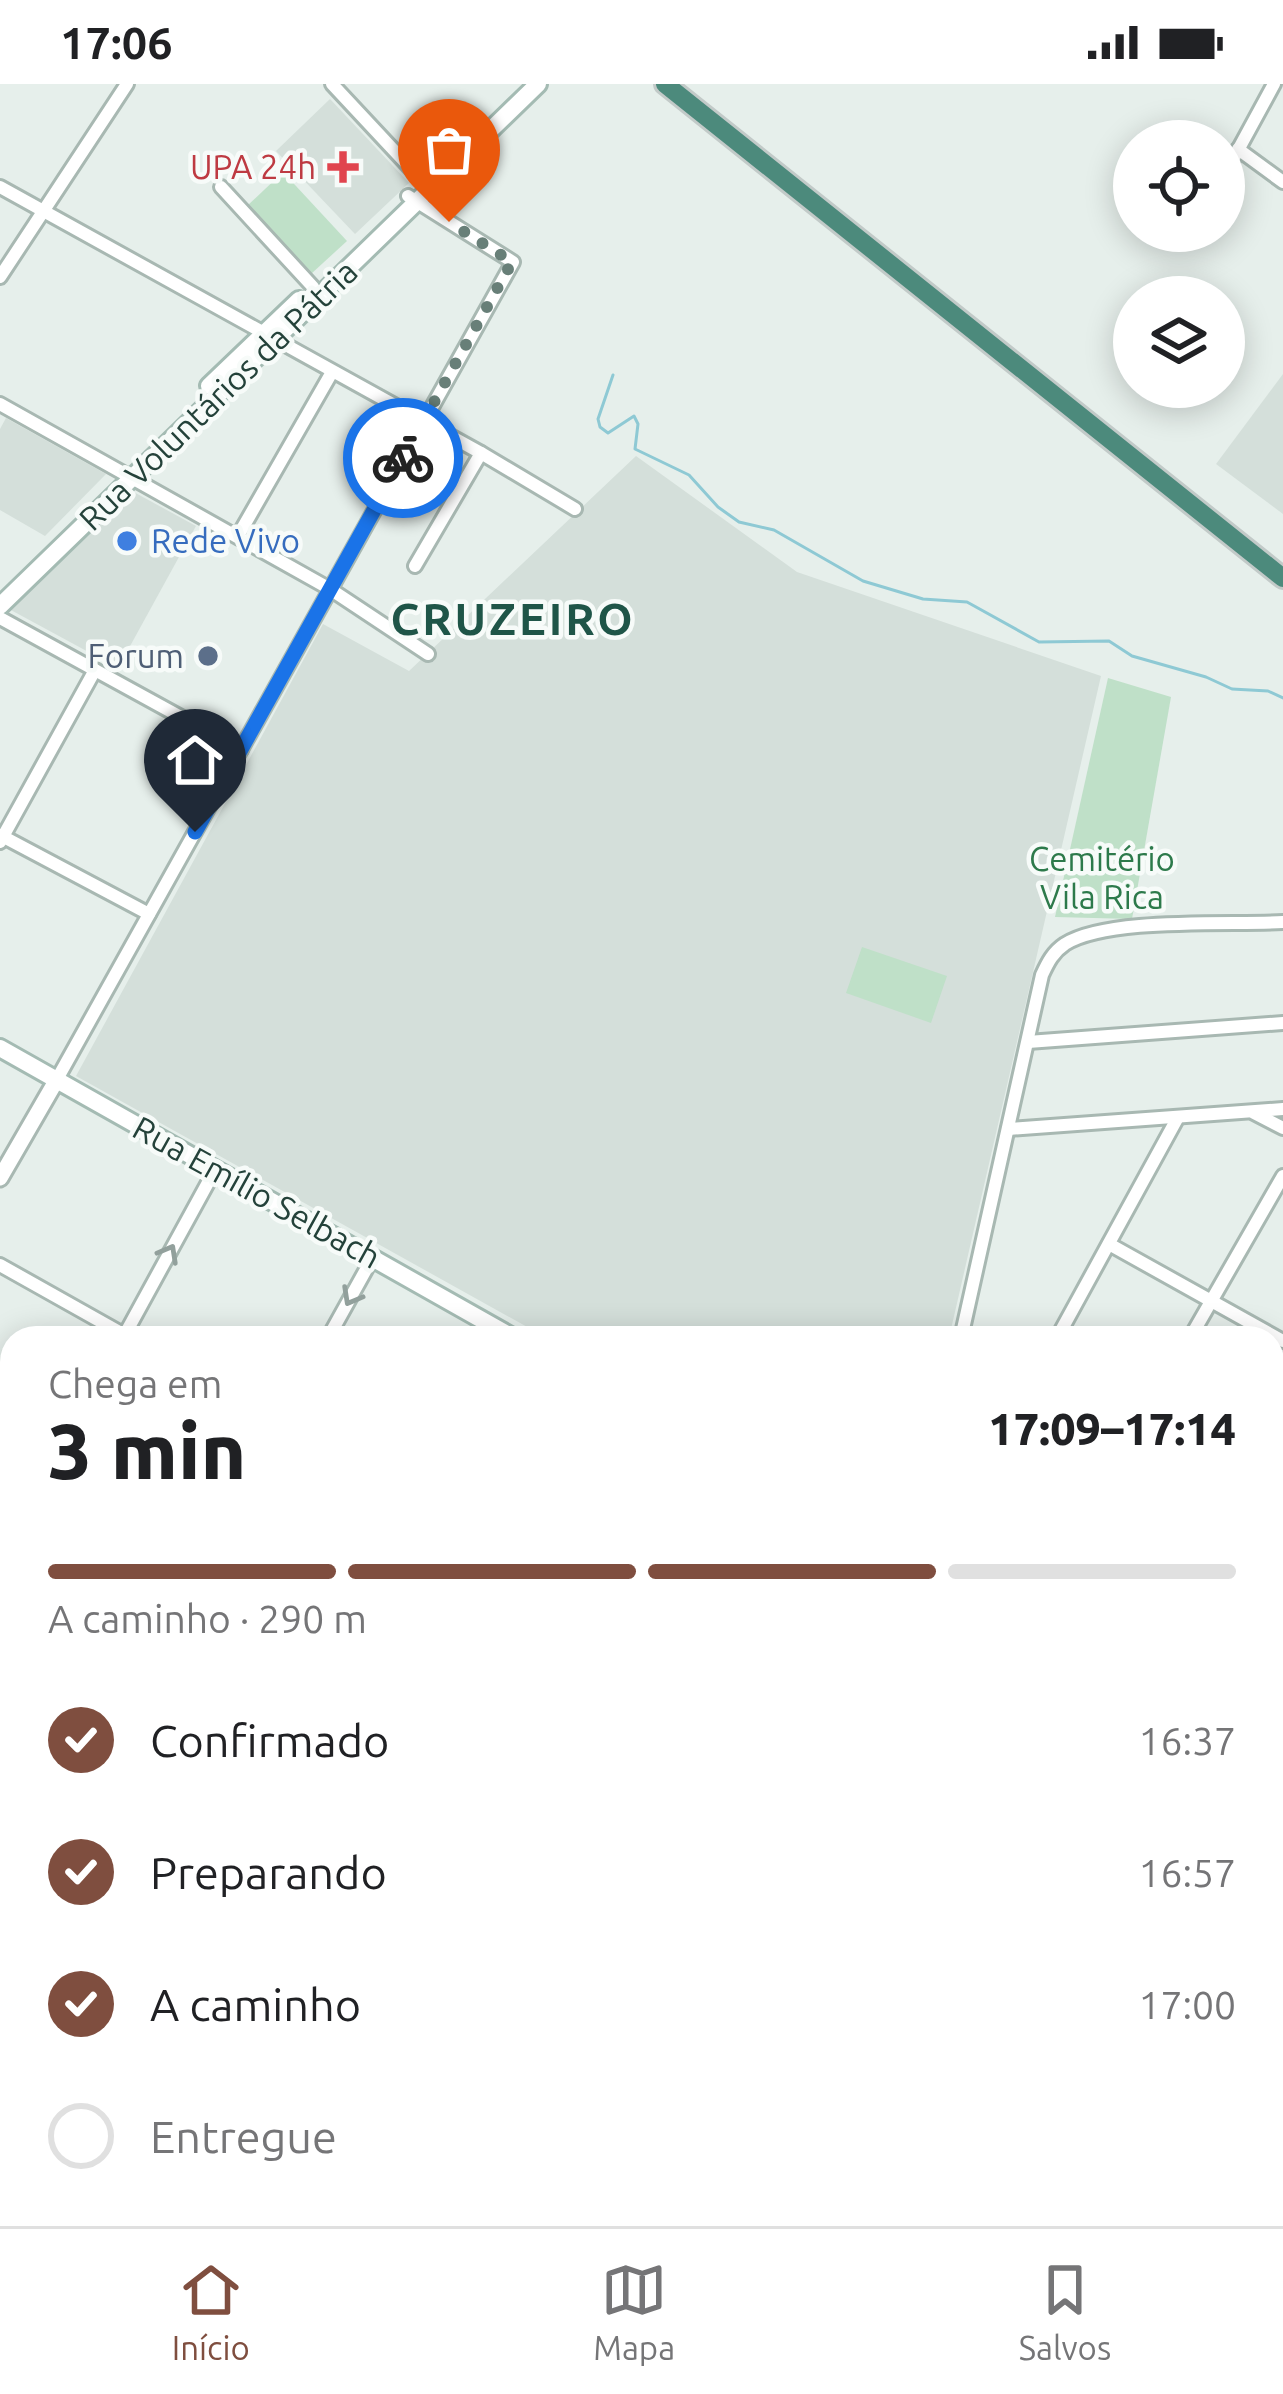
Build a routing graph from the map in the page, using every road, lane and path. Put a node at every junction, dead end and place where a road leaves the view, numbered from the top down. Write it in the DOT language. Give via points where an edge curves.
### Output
graph roads {
  1 [pos="127,84"];
  2 [pos="332,84"];
  3 [pos="525,84"];
  4 [pos="538,84"];
  5 [pos="664,84"];
  6 [pos="1274,84"];
  7 [pos="1245,136"];
  8 [pos="1245,154"];
  9 [pos="1283,182"];
  10 [pos="0,187"];
  11 [pos="220,187"];
  12 [pos="417,194"];
  13 [pos="44,212"];
  14 [pos="343,266"];
  15 [pos="0,277"];
  16 [pos="313,287"];
  17 [pos="269,336"];
  18 [pos="332,371"];
  19 [pos="0,404"];
  20 [pos="423,422"];
  21 [pos="482,453"];
  22 [pos="126,475"];
  23 [pos="575,509"];
  24 [pos="238,536"];
  25 [pos="415,566"];
  26 [pos="1283,578"];
  27 [pos="12,584"];
  28 [pos="330,589"];
  29 [pos="0,606"];
  30 [pos="0,618"];
  31 [pos="428,654"];
  32 [pos="95,670"];
  33 [pos="241,750"];
  34 [pos="1,838"];
  35 [pos="149,914"];
  36 [pos="1283,922"];
  37 [pos="1283,1023"];
  38 [pos="1028,1042"];
  39 [pos="0,1048"];
  40 [pos="56,1081"];
  41 [pos="1283,1109"];
  42 [pos="1253,1112"];
  43 [pos="1178,1117"];
  44 [pos="1283,1128"];
  45 [pos="1008,1130"];
  46 [pos="216,1168"];
  47 [pos="1283,1176"];
  48 [pos="0,1178"];
  49 [pos="1109,1244"];
  50 [pos="373,1257"];
  51 [pos="0,1265"];
  52 [pos="1212,1301"];
  53 [pos="107,1326"];
  54 [pos="132,1326"];
  55 [pos="335,1326"];
  56 [pos="493,1326"];
  57 [pos="964,1326"];
  58 [pos="1064,1326"];
  59 [pos="1197,1326"];
  60 [pos="1256,1326"];
  1 -- 13 [label="street"];
  2 -- 12 [label="street"];
  3 -- 12 [label="main road, Rua Voluntários da Pátria"];
  4 -- 12 [label="main road, Rua Voluntários da Pátria"];
  5 -- 26 [label="highway"];
  6 -- 7 [label="street"];
  8 -- 9 [label="street"];
  10 -- 13 [label="street"];
  11 -- 16 [label="street"];
  12 -- 14 [label="main road, Rua Voluntários da Pátria"];
  12 -- 14 [label="main road, Rua Voluntários da Pátria" via="388,231"];
  12 -- 20 [label="street" via="512,262"];
  13 -- 15 [label="street"];
  13 -- 17 [label="street"];
  14 -- 16 [label="main road, Rua Voluntários da Pátria"];
  14 -- 17 [label="main road, Rua Voluntários da Pátria"];
  16 -- 17 [label="main road, Rua Voluntários da Pátria"];
  17 -- 18 [label="street"];
  17 -- 22 [label="main road, Rua Voluntários da Pátria"];
  18 -- 20 [label="street"];
  18 -- 24 [label="street"];
  19 -- 22 [label="street"];
  20 -- 21 [label="street"];
  20 -- 28 [label="street"];
  21 -- 23 [label="street"];
  21 -- 25 [label="street"];
  22 -- 24 [label="street"];
  22 -- 27 [label="main road, Rua Voluntários da Pátria"];
  24 -- 28 [label="street"];
  27 -- 29 [label="main road, Rua Voluntários da Pátria"];
  28 -- 31 [label="street"];
  28 -- 33 [label="street"];
  30 -- 32 [label="street"];
  32 -- 33 [label="street"];
  32 -- 34 [label="street"];
  33 -- 35 [label="street"];
  34 -- 35 [label="street"];
  35 -- 40 [label="street"];
  36 -- 38 [label="street" via="1120,928 1064,945 1042,975"];
  37 -- 38 [label="street"];
  38 -- 45 [label="street"];
  39 -- 40 [label="main road, Rua Emílio Selbach"];
  40 -- 46 [label="main road, Rua Emílio Selbach"];
  40 -- 48 [label="street"];
  41 -- 42 [label="street"];
  42 -- 43 [label="street"];
  42 -- 44 [label="street"];
  43 -- 45 [label="street"];
  43 -- 49 [label="street"];
  45 -- 57 [label="street"];
  46 -- 50 [label="main road, Rua Emílio Selbach"];
  54 -- 46 [label="street, one-way"];
  47 -- 52 [label="street"];
  49 -- 52 [label="street"];
  49 -- 58 [label="street"];
  50 -- 55 [label="street, one-way"];
  50 -- 56 [label="main road, Rua Emílio Selbach"];
  51 -- 53 [label="street"];
  52 -- 59 [label="street"];
  52 -- 60 [label="street"];
}
